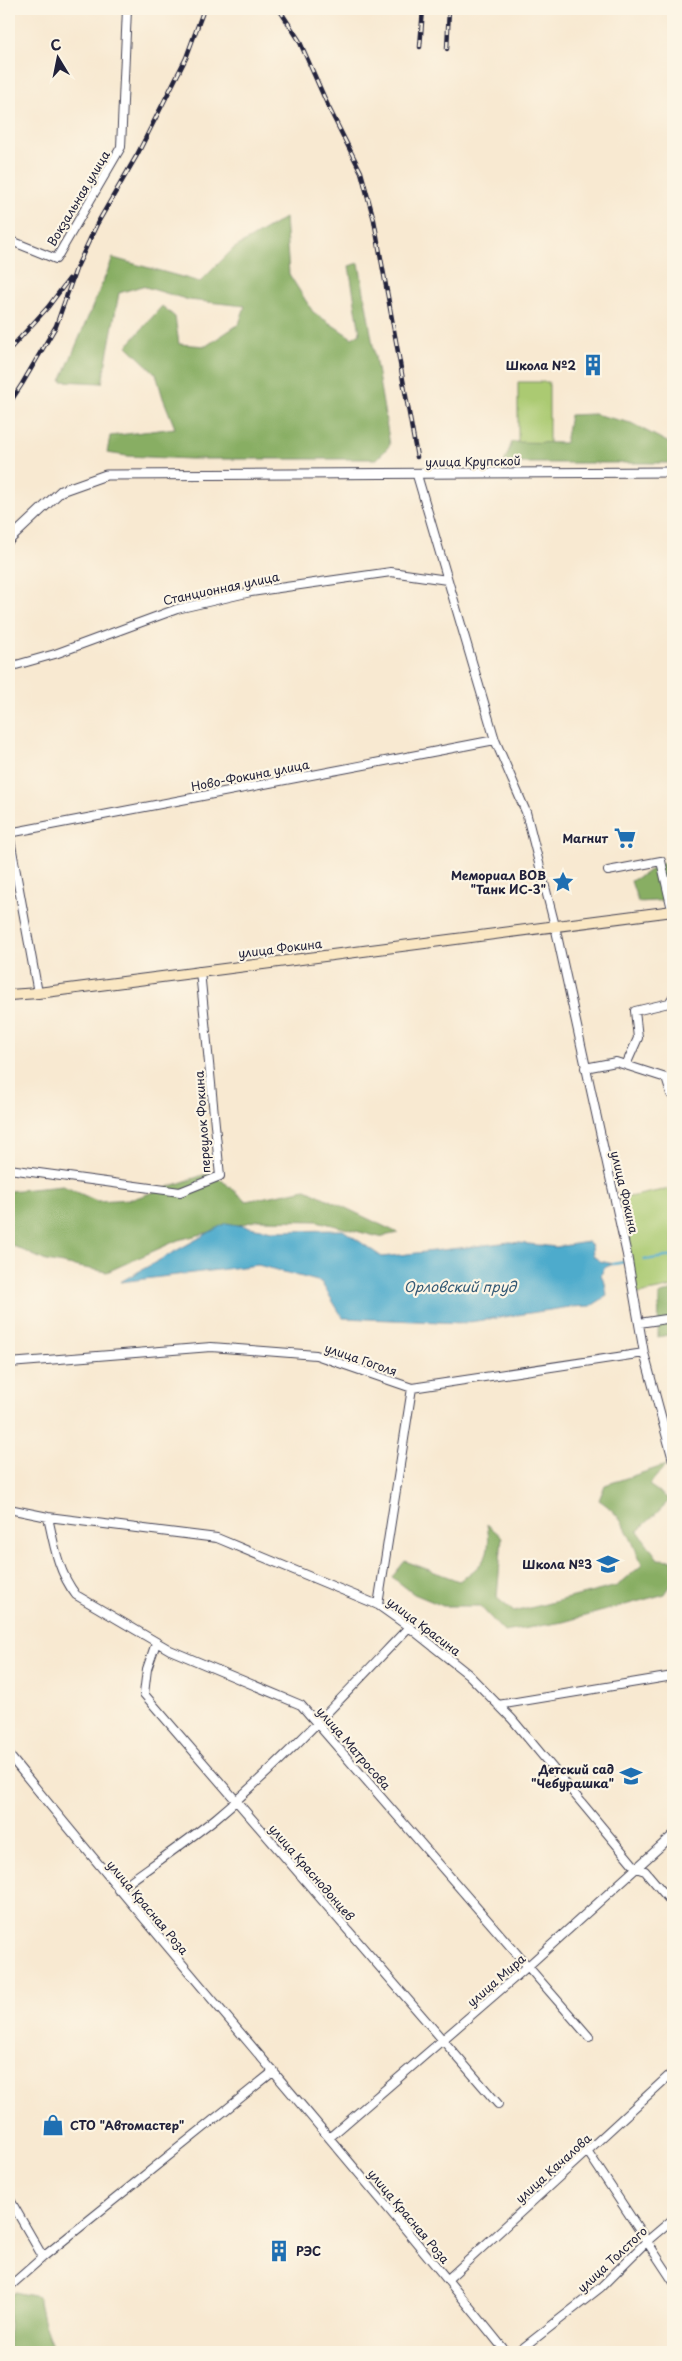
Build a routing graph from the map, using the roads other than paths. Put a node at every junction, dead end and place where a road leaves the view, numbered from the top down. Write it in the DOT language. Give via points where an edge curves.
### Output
graph roads {
  1 [pos="127,9"];
  2 [pos="9,240"];
  3 [pos="673,472"];
  4 [pos="417,474"];
  5 [pos="9,540"];
  6 [pos="447,580"];
  7 [pos="9,668"];
  8 [pos="495,740"];
  9 [pos="9,833"];
  10 [pos="608,871"];
  11 [pos="673,912"];
  12 [pos="555,926"];
  13 [pos="200,971"];
  14 [pos="38,993"];
  15 [pos="9,995"];
  16 [pos="673,996"];
  17 [pos="626,1065"];
  18 [pos="585,1068"];
  19 [pos="673,1094"];
  20 [pos="9,1169"];
  21 [pos="673,1318"];
  22 [pos="639,1323"];
  23 [pos="644,1352"];
  24 [pos="9,1363"];
  25 [pos="412,1388"];
  26 [pos="673,1460"];
  27 [pos="9,1509"];
  28 [pos="48,1517"];
  29 [pos="378,1605"];
  30 [pos="410,1627"];
  31 [pos="156,1643"];
  32 [pos="673,1676"];
  33 [pos="498,1705"];
  34 [pos="317,1722"];
  35 [pos="9,1755"];
  36 [pos="236,1800"];
  37 [pos="673,1835"];
  38 [pos="636,1868"];
  39 [pos="118,1890"];
  40 [pos="673,1904"];
  41 [pos="527,1968"];
  42 [pos="589,2037"];
  43 [pos="442,2041"];
  44 [pos="274,2071"];
  45 [pos="673,2072"];
  46 [pos="498,2104"];
  47 [pos="330,2138"];
  48 [pos="588,2152"];
  49 [pos="9,2198"];
  50 [pos="673,2219"];
  51 [pos="646,2242"];
  52 [pos="43,2257"];
  53 [pos="448,2279"];
  54 [pos="673,2282"];
  55 [pos="9,2287"];
  56 [pos="506,2352"];
  57 [pos="518,2352"];
  1 -- 2 [label="street, Вокзальная улица" via="122,147 56,258"];
  3 -- 4 [label="street, улица Крупской"];
  4 -- 5 [label="street, улица Крупской" via="106,474 61,491"];
  4 -- 6 [label="street"];
  6 -- 7 [label="street, Станционная улица" via="391,572 251,592 176,609"];
  6 -- 8 [label="street"];
  8 -- 9 [label="street, Ново-Фокина улица"];
  8 -- 12 [label="street" via="526,812"];
  9 -- 14 [label="street"];
  10 -- 11 [label="street" via="661,861"];
  11 -- 12 [label="main road, улица Фокина"];
  12 -- 13 [label="main road, улица Фокина"];
  12 -- 18 [label="street, улица Фокина"];
  13 -- 14 [label="main road, улица Фокина"];
  13 -- 20 [label="street, переулок Фокина" via="220,1176 180,1192"];
  14 -- 15 [label="main road, улица Фокина"];
  16 -- 17 [label="street" via="668,1003 635,1011 638,1038"];
  17 -- 18 [label="street" via="616,1062"];
  17 -- 19 [label="street" via="666,1078"];
  18 -- 22 [label="street, улица Фокина"];
  21 -- 22 [label="street"];
  22 -- 23 [label="street, улица Фокина"];
  23 -- 25 [label="street, улица Гоголя"];
  23 -- 26 [label="street, улица Фокина"];
  24 -- 25 [label="street, улица Гоголя" via="211,1347 316,1355"];
  25 -- 29 [label="street"];
  27 -- 28 [label="street, улица Красина"];
  28 -- 29 [label="street, улица Красина" via="217,1538"];
  28 -- 31 [label="street, улица Матросова" via="66,1582 76,1595"];
  29 -- 30 [label="street, улица Красина"];
  30 -- 33 [label="street, улица Красина" via="468,1674"];
  30 -- 34 [label="street"];
  31 -- 34 [label="street, улица Матросова" via="301,1705"];
  31 -- 36 [label="street, улица Краснодонцев" via="147,1669 144,1694"];
  32 -- 33 [label="street"];
  33 -- 38 [label="street, улица Красина"];
  34 -- 36 [label="street"];
  34 -- 41 [label="street, улица Матросова"];
  35 -- 39 [label="street, улица Красная Роза"];
  36 -- 39 [label="street"];
  36 -- 43 [label="street, улица Краснодонцев"];
  37 -- 38 [label="street, улица Мира"];
  38 -- 40 [label="street, улица Красина" via="644,1871"];
  38 -- 41 [label="street, улица Мира"];
  39 -- 44 [label="street, улица Красная Роза"];
  41 -- 42 [label="street, улица Матросова"];
  41 -- 43 [label="street, улица Мира"];
  43 -- 46 [label="street, улица Краснодонцев"];
  43 -- 47 [label="street, улица Мира"];
  44 -- 47 [label="street, улица Красная Роза"];
  44 -- 52 [label="street"];
  45 -- 48 [label="street, улица Качалова"];
  47 -- 53 [label="street, улица Красная Роза"];
  48 -- 51 [label="street"];
  48 -- 53 [label="street, улица Качалова"];
  49 -- 52 [label="street"];
  50 -- 51 [label="street, улица Толстого"];
  51 -- 54 [label="street"];
  51 -- 57 [label="street, улица Толстого" via="601,2287"];
  52 -- 55 [label="street"];
  53 -- 56 [label="street, улица Красная Роза"];
}
